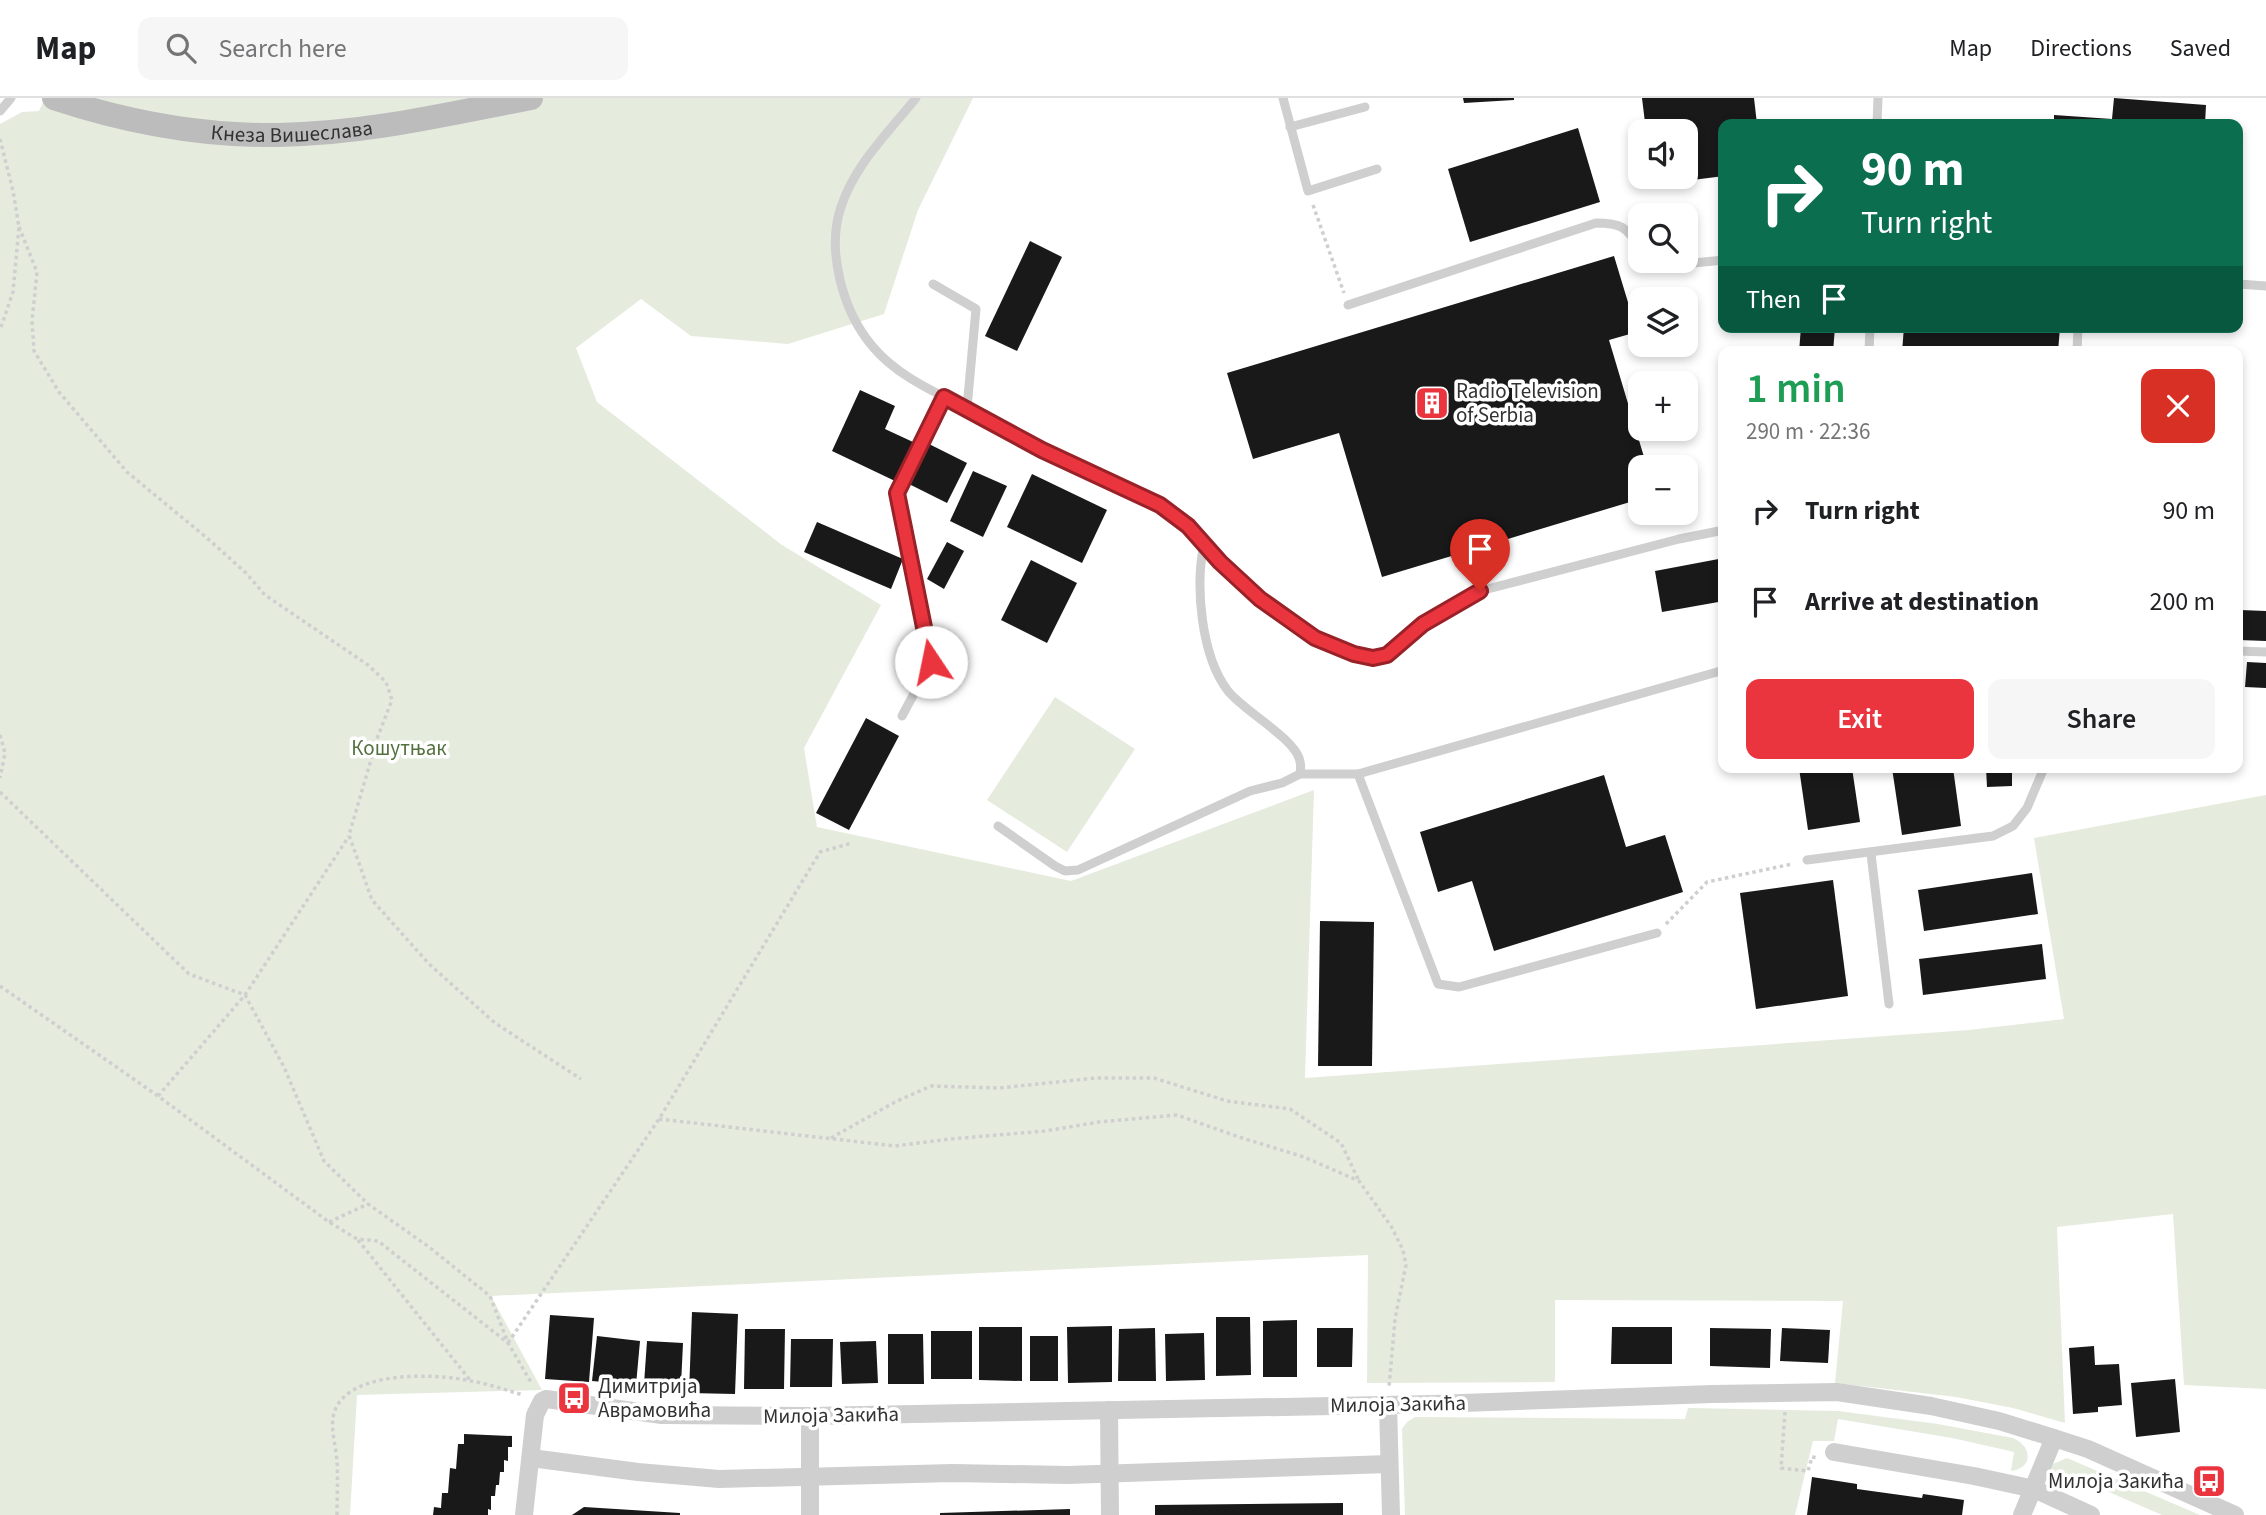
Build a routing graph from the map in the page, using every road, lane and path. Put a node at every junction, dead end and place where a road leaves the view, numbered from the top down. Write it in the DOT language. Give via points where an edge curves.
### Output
graph roads {
  1 [pos="11,98"];
  2 [pos="54,98"];
  3 [pos="531,98"];
  4 [pos="916,98"];
  5 [pos="1283,98"];
  6 [pos="1878,98"];
  7 [pos="1365,107"];
  8 [pos="0,111"];
  9 [pos="1877,119"];
  10 [pos="1290,127"];
  11 [pos="0,139"];
  12 [pos="1377,169"];
  13 [pos="1308,191"];
  14 [pos="19,227"];
  15 [pos="1628,229"];
  16 [pos="1718,261"];
  17 [pos="1698,263"];
  18 [pos="933,284"];
  19 [pos="2243,284"];
  20 [pos="2266,286"];
  21 [pos="1348,305"];
  22 [pos="0,330"];
  23 [pos="944,397"];
  24 [pos="967,408"];
  25 [pos="1718,531"];
  26 [pos="1205,544"];
  27 [pos="2243,651"];
  28 [pos="2266,652"];
  29 [pos="1718,672"];
  30 [pos="902,716"];
  31 [pos="0,735"];
  32 [pos="5,753"];
  33 [pos="0,757"];
  34 [pos="2042,773"];
  35 [pos="1300,774"];
  36 [pos="1358,774"];
  37 [pos="0,778"];
  38 [pos="0,792"];
  39 [pos="998,826"];
  40 [pos="349,835"];
  41 [pos="852,843"];
  42 [pos="1871,853"];
  43 [pos="1807,860"];
  44 [pos="1657,933"];
  45 [pos="0,986"];
  46 [pos="245,995"];
  47 [pos="1889,1004"];
  48 [pos="582,1079"];
  49 [pos="158,1096"];
  50 [pos="659,1119"];
  51 [pos="829,1139"];
  52 [pos="1359,1181"];
  53 [pos="368,1204"];
  54 [pos="330,1222"];
  55 [pos="357,1239"];
  56 [pos="508,1343"];
  57 [pos="470,1380"];
  58 [pos="542,1401"];
  59 [pos="1388,1405"];
  60 [pos="1786,1406"];
  61 [pos="1109,1410"];
  62 [pos="810,1416"];
  63 [pos="2054,1438"];
  64 [pos="1828,1456"];
  65 [pos="531,1458"];
  66 [pos="1389,1464"];
  67 [pos="1109,1473"];
  68 [pos="810,1477"];
  69 [pos="2034,1489"];
  70 [pos="337,1515"];
  71 [pos="524,1515"];
  72 [pos="810,1515"];
  73 [pos="1110,1515"];
  74 [pos="1391,1515"];
  75 [pos="2022,1515"];
  76 [pos="2091,1515"];
  77 [pos="2235,1515"];
  1 -- 8 [label="lane"];
  2 -- 3 [label="main road, Кнеза Вишеслава" via="149,124 280,135 417,121"];
  4 -- 23 [label="lane" via="849,188 840,208 836,254 848,304 872,346 888,362"];
  5 -- 10 [label="lane"];
  6 -- 9 [label="lane"];
  7 -- 10 [label="lane"];
  10 -- 13 [label="lane"];
  11 -- 14 [label="path"];
  12 -- 13 [label="lane"];
  13 -- 21 [label="path"];
  14 -- 22 [label="path" via="13,292"];
  14 -- 40 [label="path" via="37,272 34,351 59,392 127,472 246,573 265,596 368,664 386,682 392,700"];
  15 -- 21 [label="lane" via="1596,223"];
  16 -- 17 [label="lane"];
  18 -- 24 [label="lane" via="976,309"];
  19 -- 20 [label="lane"];
  23 -- 24 [label="lane"];
  23 -- 30 [label="lane" via="897,493 931,662"];
  24 -- 26 [label="lane" via="1042,450 1160,505"];
  25 -- 26 [label="lane" via="1480,591 1423,624 1394,650 1373,658 1336,648 1305,631 1260,599"];
  26 -- 35 [label="lane" via="1200,603 1220,678 1236,700 1292,745 1299,756"];
  27 -- 28 [label="lane"];
  29 -- 36 [label="lane"];
  31 -- 32 [label="path"];
  32 -- 33 [label="path"];
  32 -- 37 [label="path"];
  34 -- 42 [label="lane" via="2027,808 2013,826 1993,836"];
  35 -- 36 [label="lane"];
  35 -- 39 [label="lane" via="1250,791 1078,870 1055,866"];
  36 -- 44 [label="lane" via="1438,984 1459,987"];
  38 -- 46 [label="path" via="189,974"];
  40 -- 46 [label="path"];
  40 -- 48 [label="path" via="372,900 429,964 495,1023"];
  41 -- 50 [label="path" via="820,852"];
  42 -- 43 [label="lane"];
  42 -- 47 [label="lane"];
  43 -- 44 [label="path" via="1707,883"];
  45 -- 49 [label="path"];
  46 -- 49 [label="path"];
  46 -- 53 [label="path" via="284,1067 324,1161"];
  49 -- 54 [label="path"];
  50 -- 51 [label="path"];
  50 -- 56 [label="path"];
  51 -- 52 [label="path" via="895,1146 1177,1115 1304,1157"];
  51 -- 52 [label="path" via="931,1086 999,1088 1096,1078 1154,1078 1227,1101 1290,1109 1341,1143"];
  52 -- 59 [label="path" via="1391,1226 1406,1265 1395,1319"];
  53 -- 54 [label="path"];
  53 -- 56 [label="path" via="490,1296"];
  54 -- 55 [label="path"];
  55 -- 56 [label="path" via="378,1241"];
  55 -- 57 [label="path"];
  56 -- 58 [label="path"];
  57 -- 58 [label="path"];
  57 -- 70 [label="path" via="397,1377 360,1385 348,1393 333,1418"];
  58 -- 62 [label="street, Милоја Закића" via="662,1415"];
  58 -- 65 [label="street" via="535,1415"];
  59 -- 61 [label="street, Милоја Закића"];
  59 -- 63 [label="street, Милоја Закића" via="1837,1392 1931,1406"];
  59 -- 66 [label="street"];
  60 -- 64 [label="path" via="1781,1468 1808,1471 1812,1457"];
  61 -- 62 [label="street, Милоја Закића"];
  61 -- 67 [label="street"];
  62 -- 68 [label="street"];
  63 -- 69 [label="street"];
  63 -- 77 [label="street, Милоја Закића"];
  64 -- 69 [label="street" via="1975,1476"];
  65 -- 68 [label="street" via="719,1479"];
  65 -- 71 [label="street"];
  66 -- 67 [label="street"];
  66 -- 74 [label="street"];
  67 -- 68 [label="street"];
  67 -- 73 [label="street"];
  68 -- 72 [label="street"];
  69 -- 75 [label="street"];
  69 -- 76 [label="street"];
}
